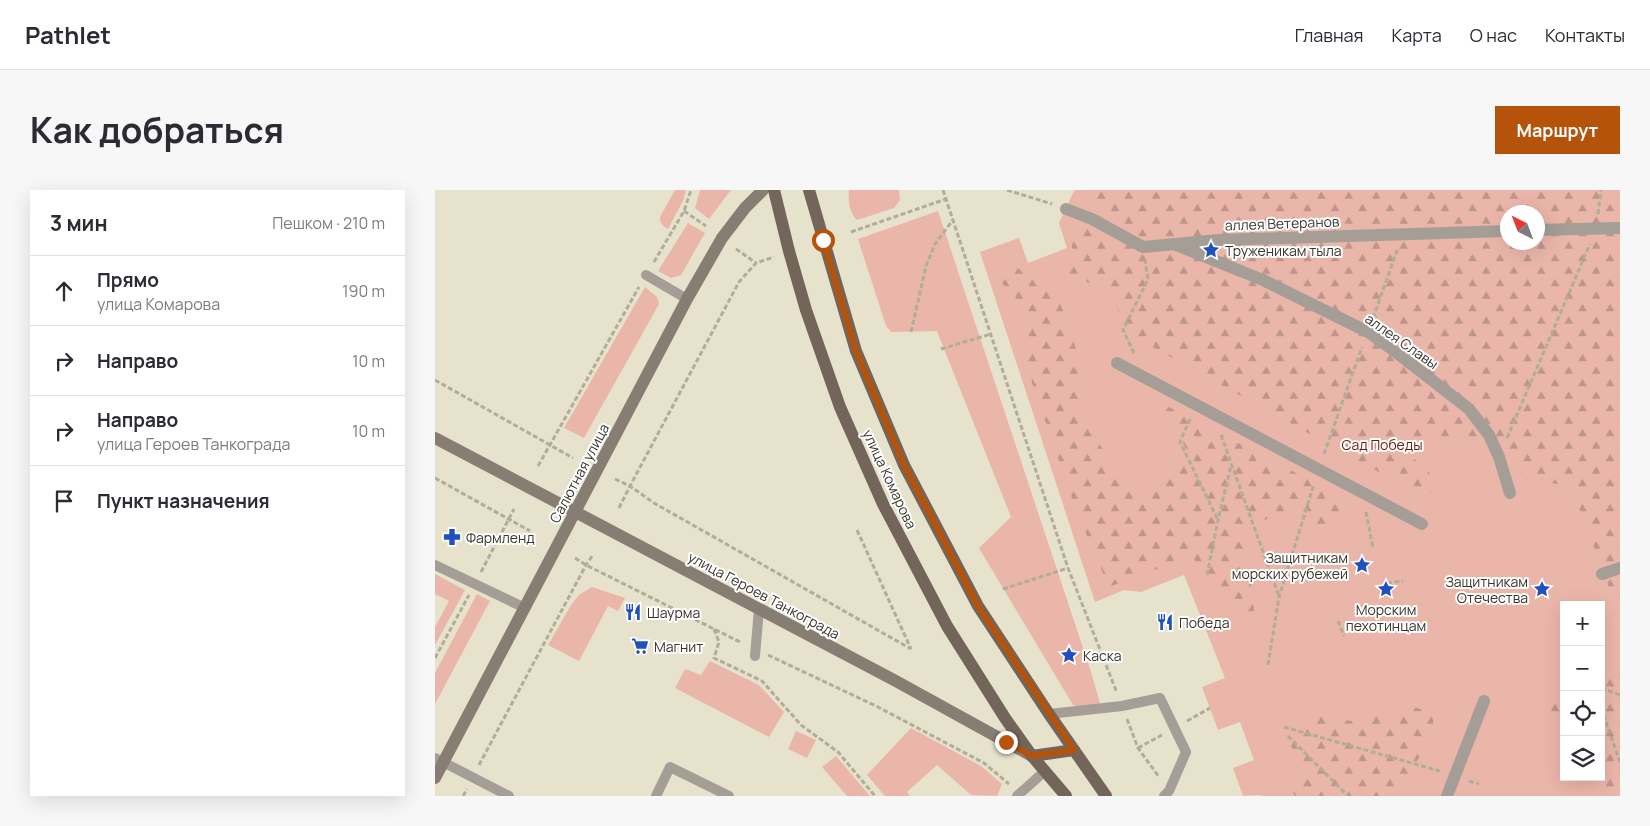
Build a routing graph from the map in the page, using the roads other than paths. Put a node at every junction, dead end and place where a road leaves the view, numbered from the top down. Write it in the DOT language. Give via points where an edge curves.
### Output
graph roads {
  1 [pos="763,190"];
  2 [pos="774,190"];
  3 [pos="809,190"];
  4 [pos="1066,209"];
  5 [pos="1620,228"];
  6 [pos="1545,230"];
  7 [pos="1500,231"];
  8 [pos="1171,244"];
  9 [pos="646,275"];
  10 [pos="687,299"];
  11 [pos="1117,363"];
  12 [pos="435,438"];
  13 [pos="1510,493"];
  14 [pos="575,512"];
  15 [pos="1422,524"];
  16 [pos="435,565"];
  17 [pos="1620,568"];
  18 [pos="1602,574"];
  19 [pos="525,608"];
  20 [pos="759,609"];
  21 [pos="755,652"];
  22 [pos="1484,701"];
  23 [pos="1049,714"];
  24 [pos="1074,750"];
  25 [pos="1032,756"];
  26 [pos="439,760"];
  27 [pos="1045,771"];
  28 [pos="435,778"];
  29 [pos="1166,793"];
  30 [pos="509,796"];
  31 [pos="656,796"];
  32 [pos="729,796"];
  33 [pos="1017,796"];
  34 [pos="1066,796"];
  35 [pos="1106,796"];
  36 [pos="1447,796"];
  1 -- 10 [label="street, Салютная улица" via="722,238"];
  2 -- 25 [label="main road, улица Комарова" via="806,310 840,407 883,504 947,626"];
  3 -- 23 [label="main road, улица Комарова" via="856,351 904,465 978,606"];
  4 -- 8 [label="street, аллея Ветеранов" via="1092,219 1143,247"];
  5 -- 6 [label="street"];
  7 -- 8 [label="street, аллея Ветеранов" via="1224,239"];
  8 -- 13 [label="street, аллея Славы" via="1263,280 1368,332 1469,408 1489,435"];
  9 -- 10 [label="lane"];
  10 -- 14 [label="street, Салютная улица"];
  11 -- 15 [label="street"];
  12 -- 14 [label="street, улица Героев Танкограда"];
  14 -- 19 [label="street, Салютная улица"];
  14 -- 20 [label="street, улица Героев Танкограда"];
  16 -- 19 [label="lane"];
  17 -- 18 [label="street"];
  19 -- 26 [label="street, Салютная улица"];
  20 -- 21 [label="lane"];
  20 -- 25 [label="street, улица Героев Танкограда"];
  22 -- 36 [label="street"];
  23 -- 24 [label="main road, улица Комарова"];
  23 -- 29 [label="lane" via="1161,698 1186,752"];
  24 -- 25 [label="main road"];
  24 -- 35 [label="main road"];
  25 -- 27 [label="main road, улица Героев Танкограда"];
  26 -- 28 [label="street, Салютная улица"];
  26 -- 30 [label="lane"];
  27 -- 33 [label="lane"];
  27 -- 34 [label="main road, улица Героев Танкограда"];
  31 -- 32 [label="lane" via="671,767"];
}
